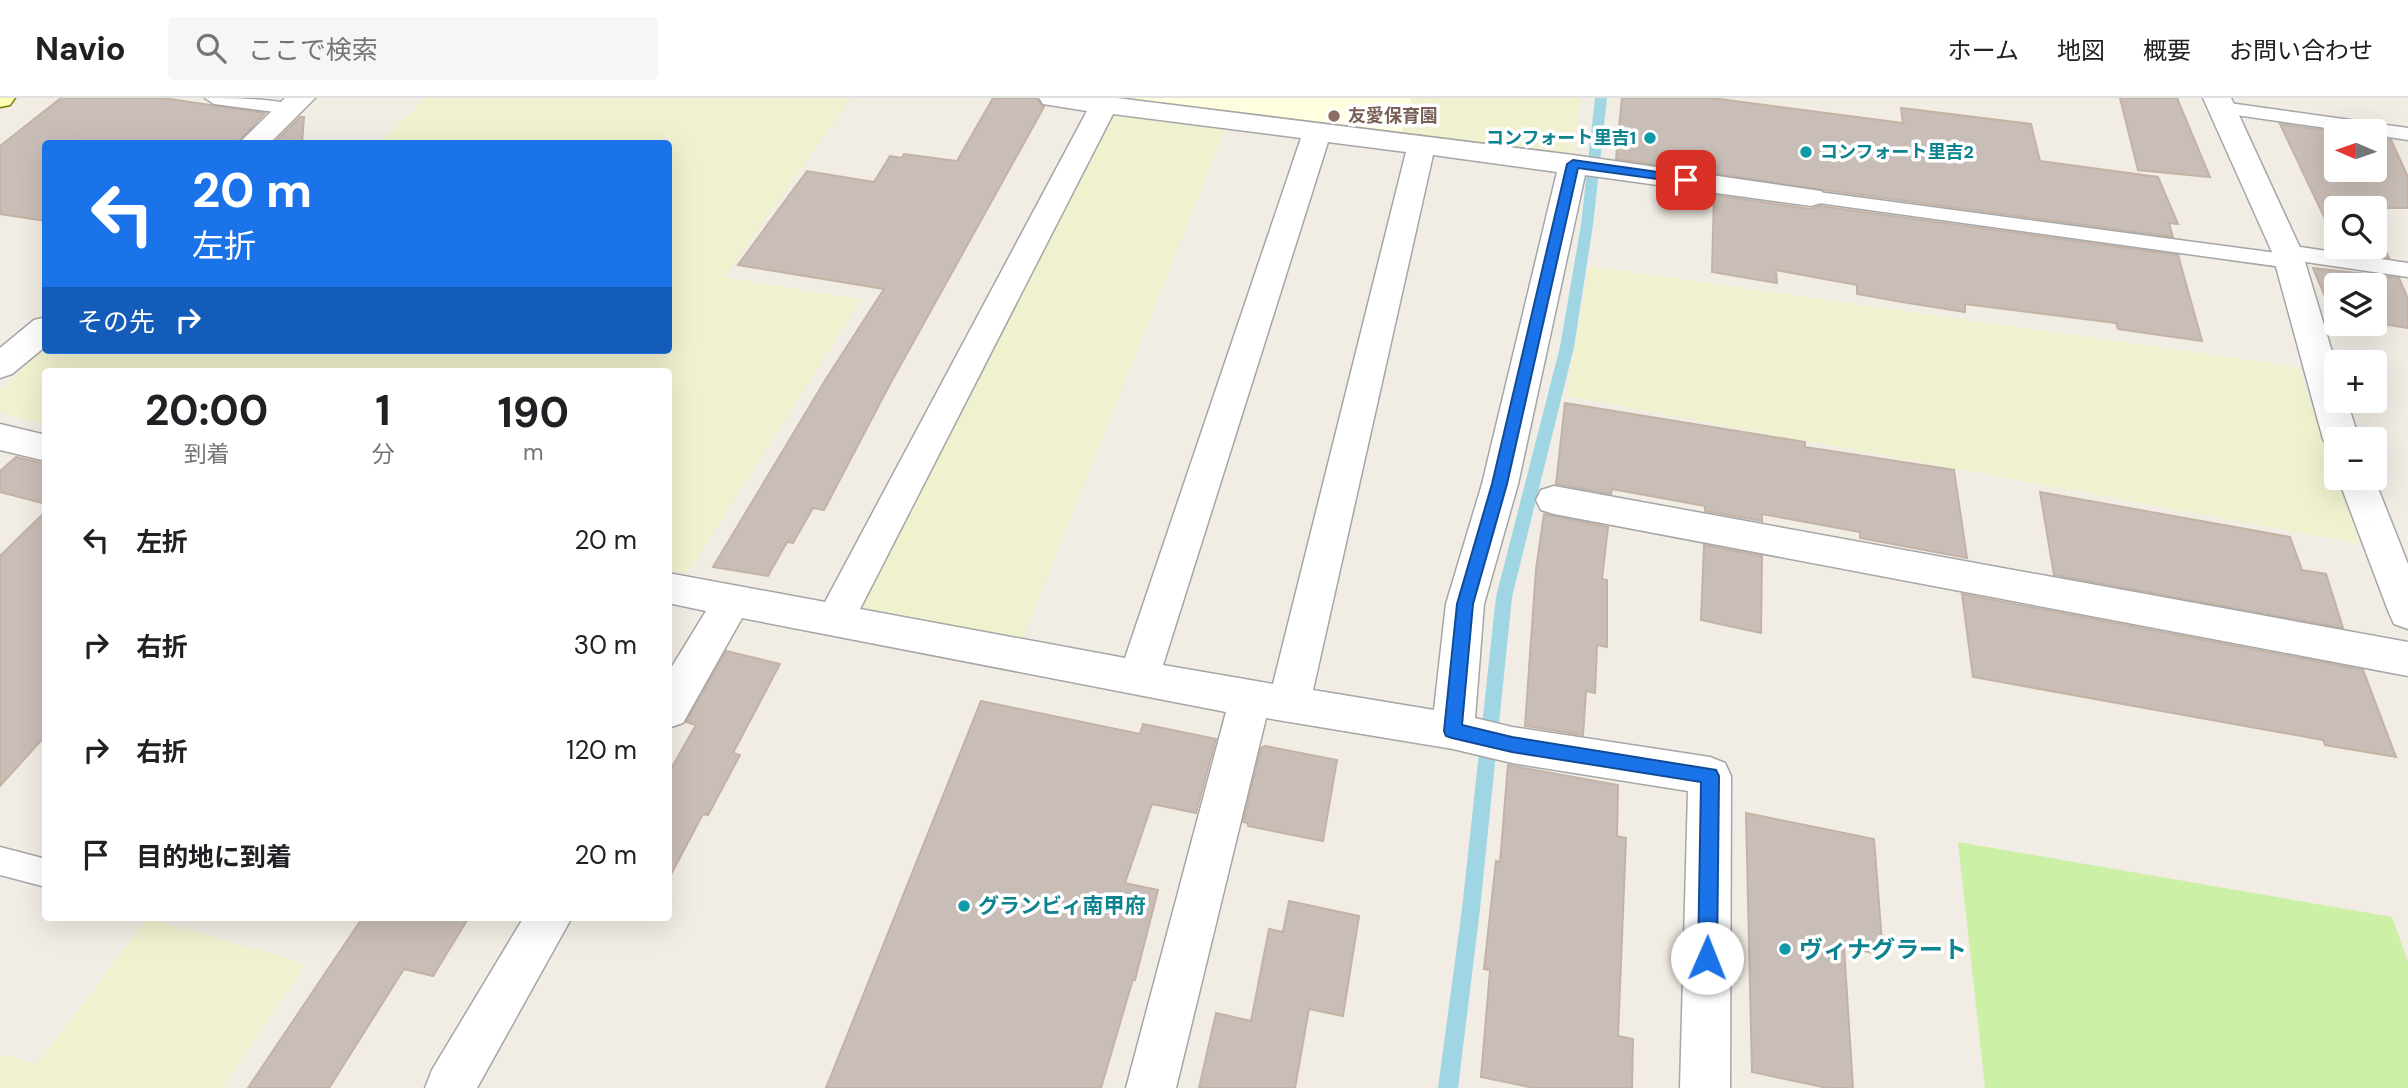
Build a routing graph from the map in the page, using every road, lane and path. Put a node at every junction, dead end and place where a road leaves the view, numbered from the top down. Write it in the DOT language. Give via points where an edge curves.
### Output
graph roads {
  1 [pos="214,98"];
  2 [pos="1053,98"];
  3 [pos="295,103"];
  4 [pos="2219,103"];
  5 [pos="1104,105"];
  6 [pos="1317,133"];
  7 [pos="2408,134"];
  8 [pos="255,140"];
  9 [pos="1421,148"];
  10 [pos="1575,164"];
  11 [pos="1811,197"];
  12 [pos="2288,257"];
  13 [pos="2408,270"];
  14 [pos="42,331"];
  15 [pos="0,366"];
  16 [pos="2338,427"];
  17 [pos="0,437"];
  18 [pos="42,447"];
  19 [pos="2361,490"];
  20 [pos="1554,500"];
  21 [pos="672,589"];
  22 [pos="2405,599"];
  23 [pos="732,601"];
  24 [pos="835,620"];
  25 [pos="2408,659"];
  26 [pos="1139,677"];
  27 [pos="1269,701"];
  28 [pos="672,703"];
  29 [pos="1459,732"];
  30 [pos="0,861"];
  31 [pos="42,872"];
  32 [pos="547,921"];
  33 [pos="450,1088"];
  34 [pos="1151,1088"];
  35 [pos="1705,1088"];
  1 -- 3 [label="lane"];
  2 -- 5 [label="street"];
  3 -- 8 [label="street"];
  4 -- 7 [label="lane"];
  4 -- 12 [label="street"];
  5 -- 6 [label="street"];
  5 -- 24 [label="street"];
  6 -- 9 [label="street"];
  6 -- 26 [label="street"];
  9 -- 10 [label="street"];
  9 -- 27 [label="street"];
  10 -- 11 [label="street"];
  10 -- 29 [label="street" via="1500,484 1465,604"];
  11 -- 12 [label="lane"];
  12 -- 13 [label="lane"];
  12 -- 16 [label="street"];
  14 -- 15 [label="street"];
  17 -- 18 [label="street"];
  19 -- 22 [label="street"];
  20 -- 25 [label="street"];
  21 -- 23 [label="street"];
  23 -- 24 [label="street"];
  23 -- 28 [label="street"];
  24 -- 26 [label="street"];
  26 -- 27 [label="street"];
  27 -- 29 [label="street"];
  27 -- 34 [label="street"];
  29 -- 35 [label="street" via="1512,745 1710,776"];
  30 -- 31 [label="lane"];
  32 -- 33 [label="street"];
}
